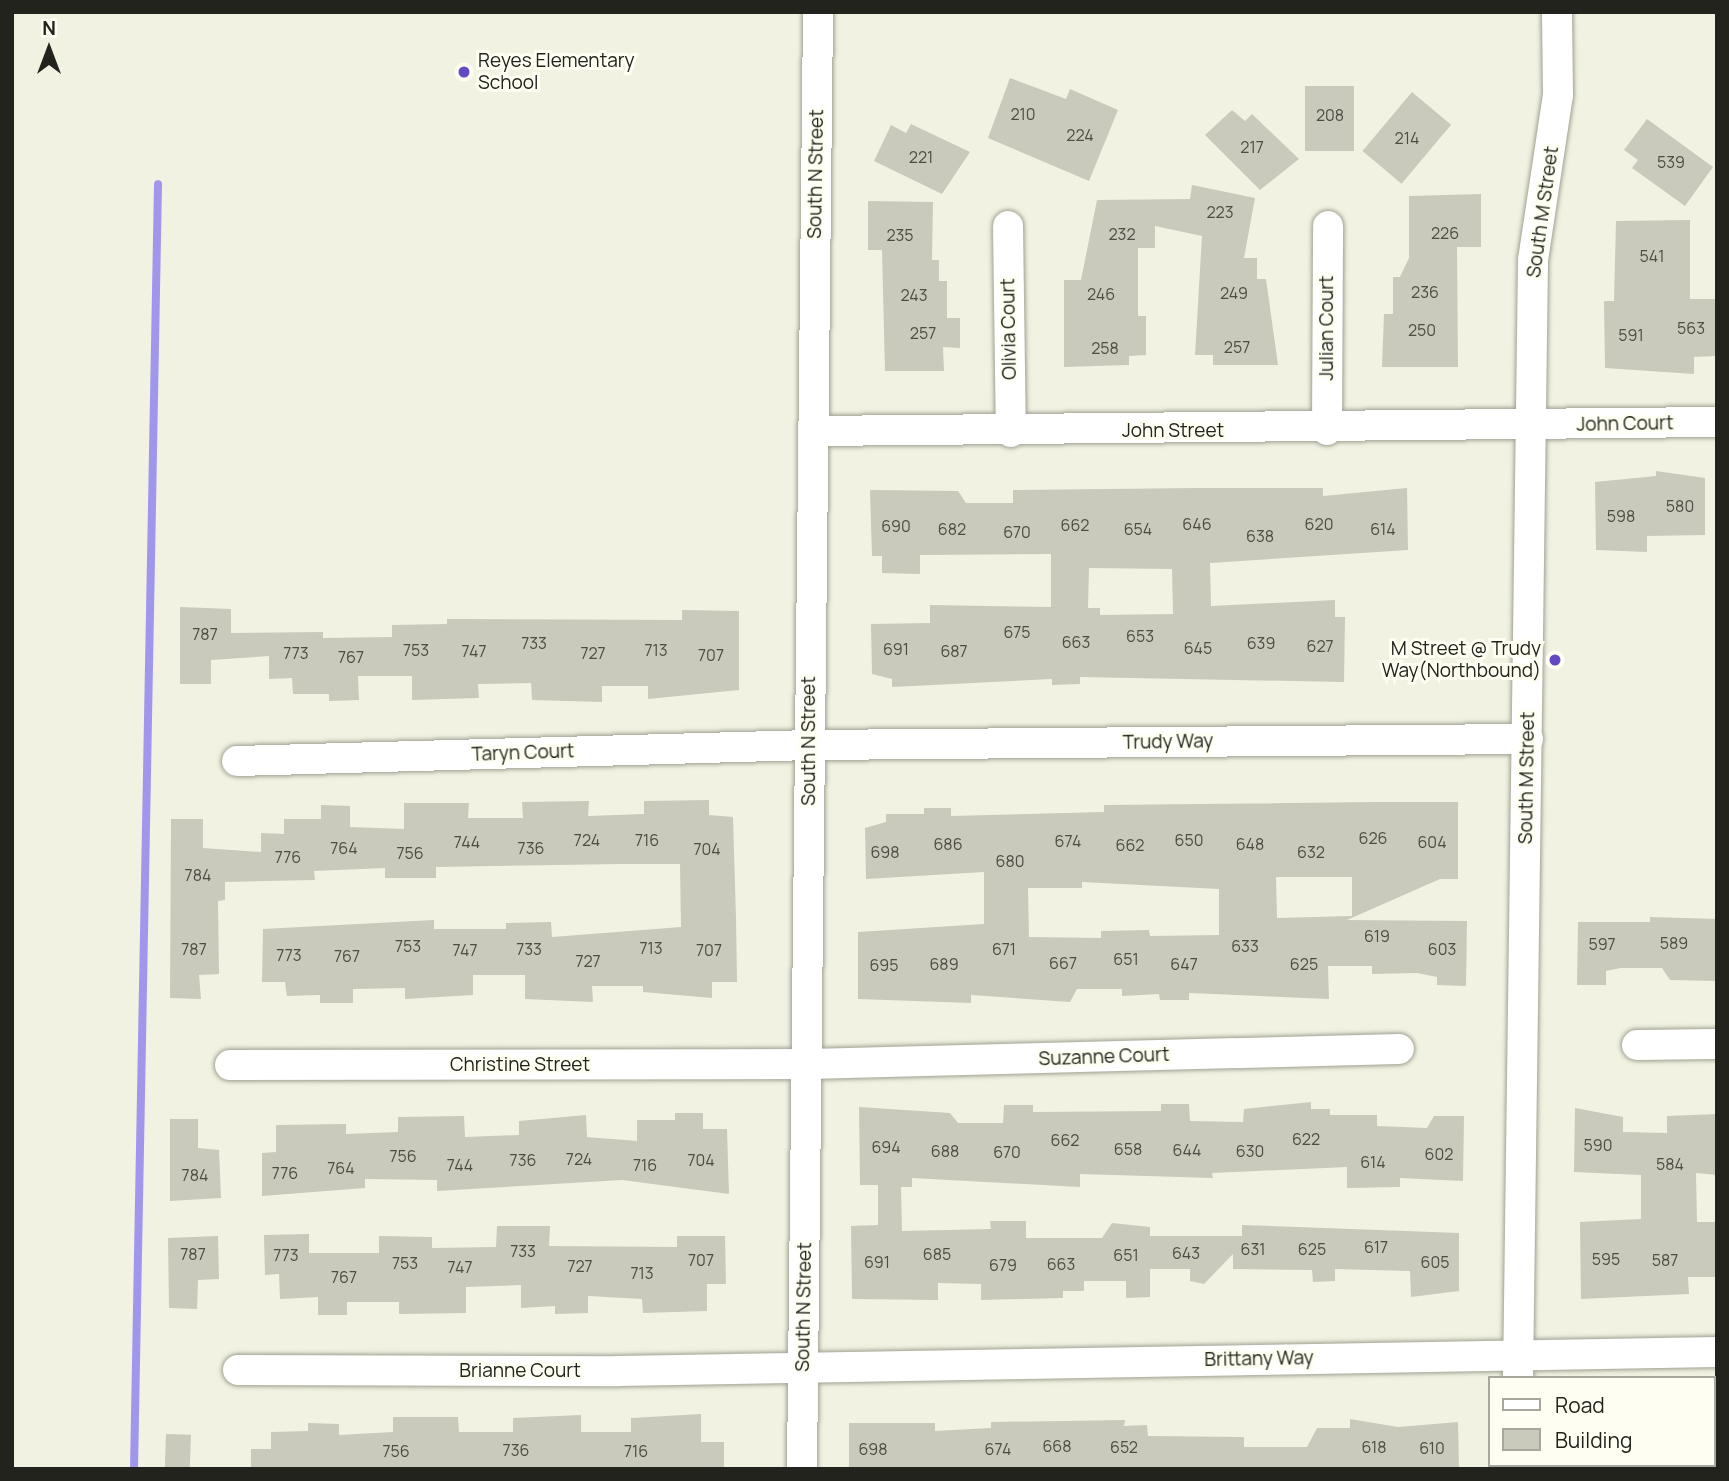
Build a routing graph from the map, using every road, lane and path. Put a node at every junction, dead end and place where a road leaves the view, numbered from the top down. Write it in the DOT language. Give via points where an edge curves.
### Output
graph roads {
  1 [pos="818,12"];
  2 [pos="1557,12"];
  3 [pos="1008,226"];
  4 [pos="1328,226"];
  5 [pos="1717,422"];
  6 [pos="1533,426"];
  7 [pos="1327,429"];
  8 [pos="813,431"];
  9 [pos="1011,432"];
  10 [pos="1528,739"];
  11 [pos="809,746"];
  12 [pos="237,761"];
  13 [pos="1717,1044"];
  14 [pos="1637,1045"];
  15 [pos="1399,1049"];
  16 [pos="230,1065"];
  17 [pos="809,1065"];
  18 [pos="1717,1352"];
  19 [pos="1518,1366"];
  20 [pos="802,1368"];
  21 [pos="238,1370"];
  22 [pos="802,1469"];
  1 -- 8 [label="street, South N Street"];
  2 -- 6 [label="street, South M Street" via="1558,95 1533,260"];
  3 -- 9 [label="street, Olivia Court"];
  4 -- 7 [label="street, Julian Court"];
  5 -- 6 [label="street, John Court"];
  6 -- 7 [label="street, John Street"];
  6 -- 10 [label="street, South M Street"];
  7 -- 9 [label="street, John Street"];
  8 -- 9 [label="street, John Street"];
  8 -- 11 [label="street, South N Street"];
  10 -- 11 [label="street, Trudy Way"];
  10 -- 19 [label="street, South M Street"];
  11 -- 12 [label="street, Taryn Court"];
  11 -- 17 [label="street, South N Street"];
  13 -- 14 [label="street"];
  15 -- 17 [label="street, Suzanne Court"];
  16 -- 17 [label="street, Christine Street"];
  17 -- 20 [label="street, South N Street"];
  18 -- 19 [label="street, Brittany Way"];
  19 -- 20 [label="street, Brittany Way"];
  20 -- 21 [label="street, Brianne Court"];
  20 -- 22 [label="street, South N Street"];
}
